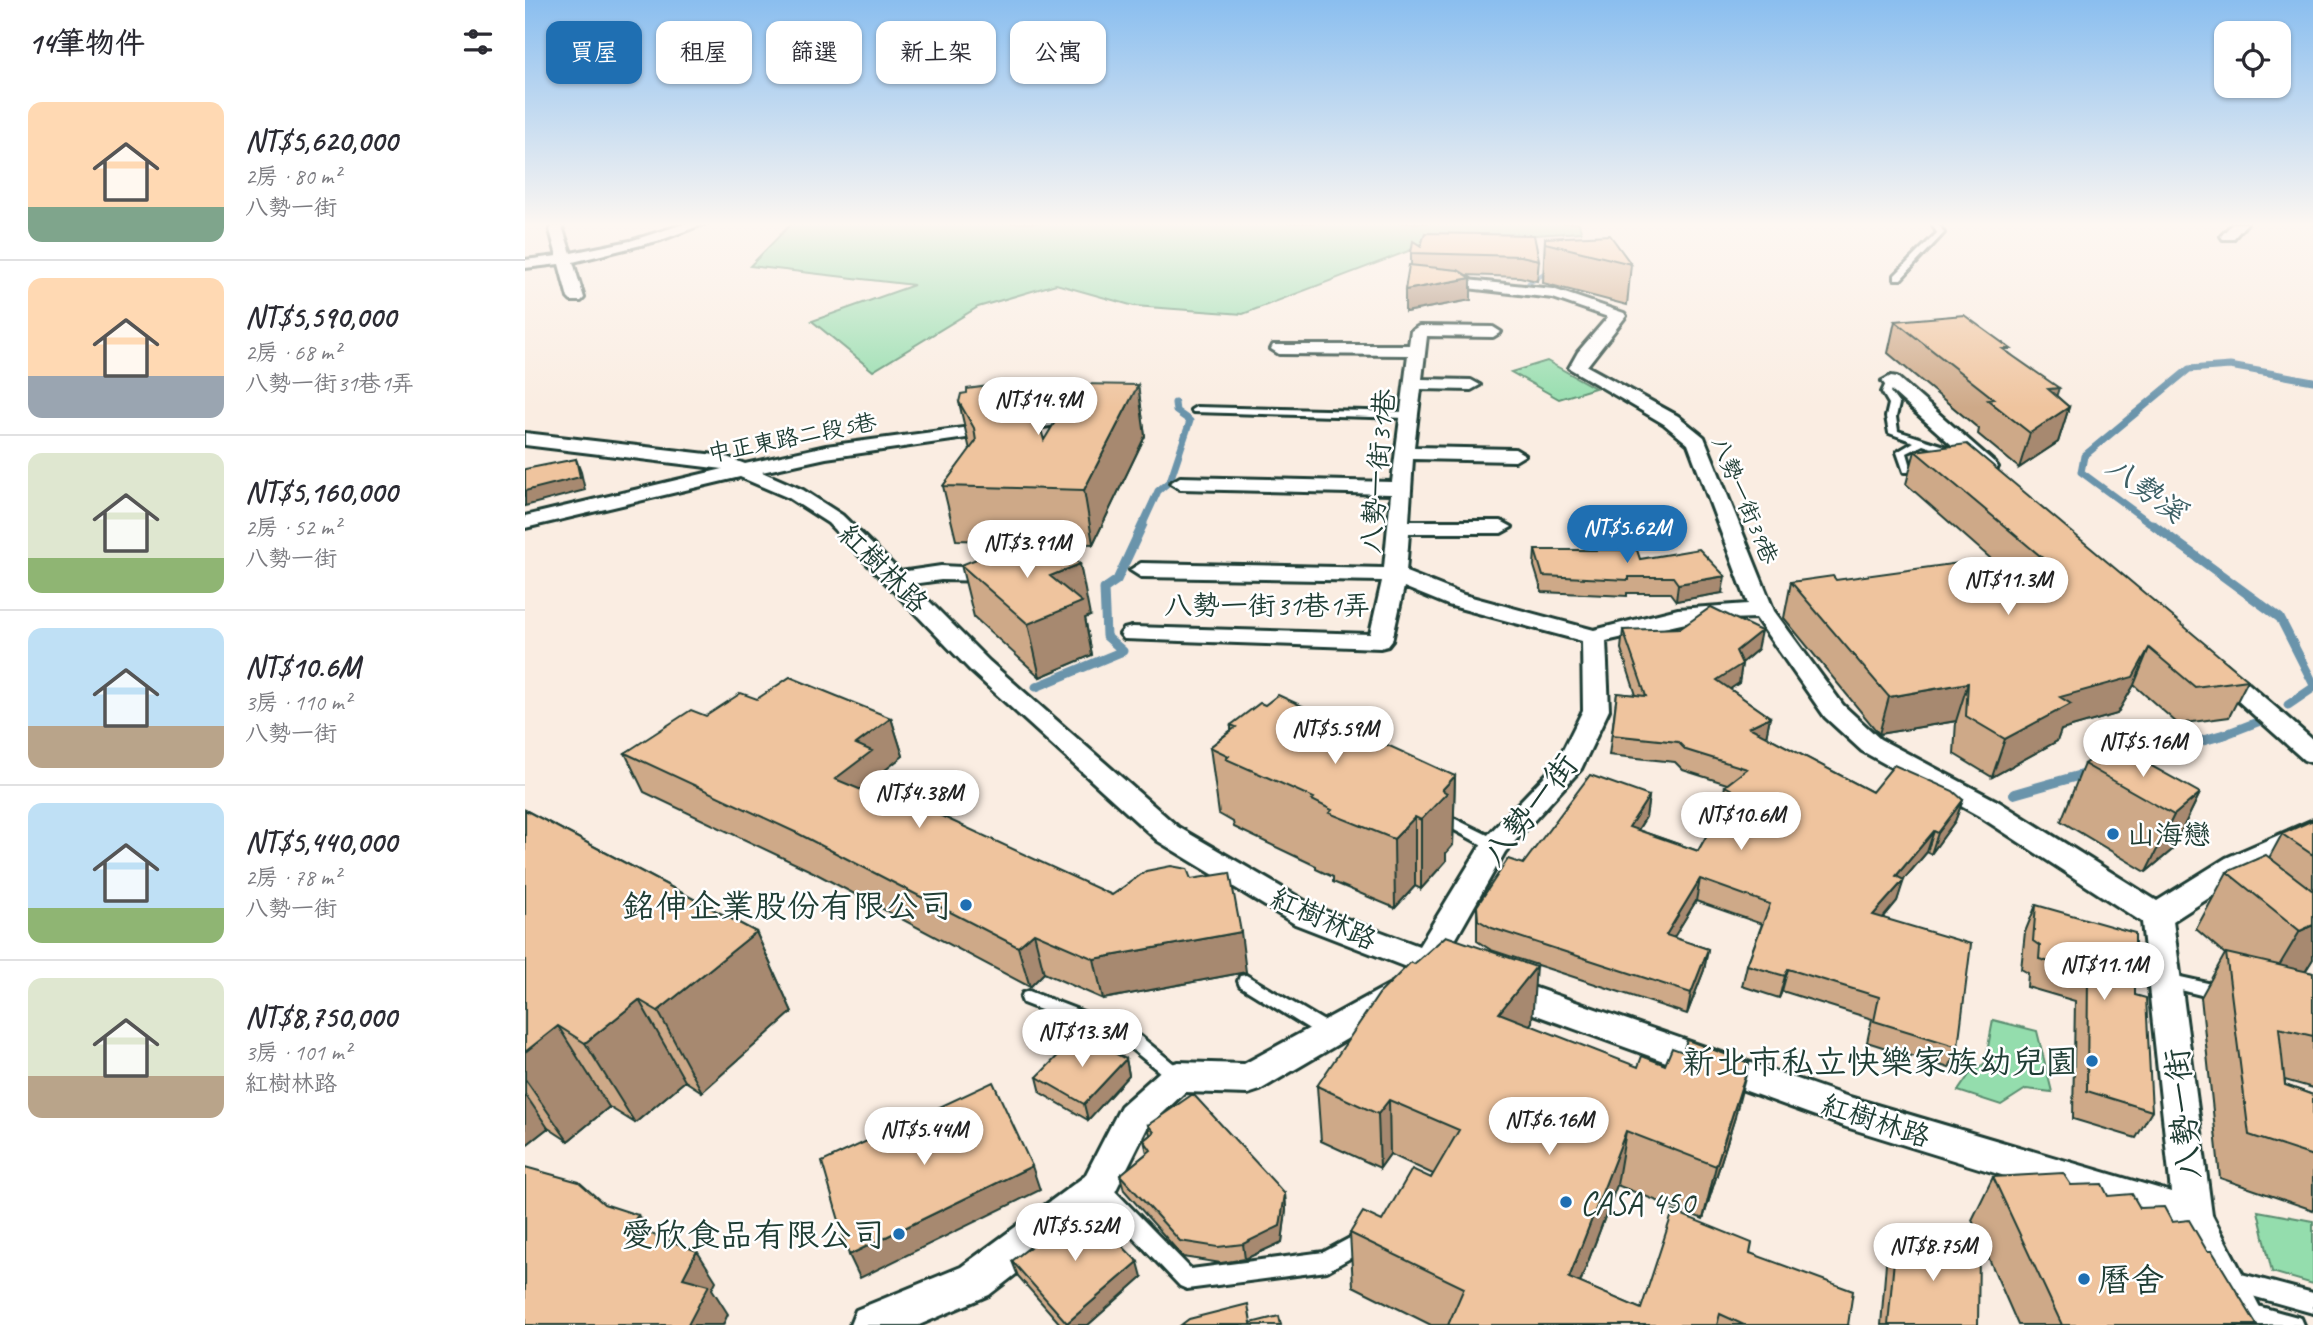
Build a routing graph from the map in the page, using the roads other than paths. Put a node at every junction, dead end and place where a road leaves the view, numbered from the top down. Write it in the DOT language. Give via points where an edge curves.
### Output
graph roads {
  1 [pos="572,285"];
  2 [pos="1488,285"];
  3 [pos="576,298"];
  4 [pos="1493,332"];
  5 [pos="1418,341"];
  6 [pos="1279,349"];
  7 [pos="1891,381"];
  8 [pos="1413,384"];
  9 [pos="1471,385"];
  10 [pos="1196,410"];
  11 [pos="1408,415"];
  12 [pos="1071,417"];
  13 [pos="525,439"];
  14 [pos="1922,442"];
  15 [pos="1404,453"];
  16 [pos="1515,455"];
  17 [pos="1982,461"];
  18 [pos="746,470"];
  19 [pos="1907,470"];
  20 [pos="2003,480"];
  21 [pos="1180,483"];
  22 [pos="1401,488"];
  23 [pos="525,522"];
  24 [pos="1398,527"];
  25 [pos="1501,527"];
  26 [pos="1141,570"];
  27 [pos="1023,575"];
  28 [pos="1395,575"];
  29 [pos="895,579"];
  30 [pos="1763,612"];
  31 [pos="1132,634"];
  32 [pos="1594,637"];
  33 [pos="2199,653"];
  34 [pos="2313,754"];
  35 [pos="1423,808"];
  36 [pos="2313,830"];
  37 [pos="1495,845"];
  38 [pos="2157,916"];
  39 [pos="1427,962"];
  40 [pos="2167,980"];
  41 [pos="1246,981"];
  42 [pos="2233,995"];
  43 [pos="1029,998"];
  44 [pos="1330,1033"];
  45 [pos="1178,1077"];
  46 [pos="1098,1188"];
  47 [pos="2193,1216"];
  48 [pos="1380,1229"];
  49 [pos="2313,1303"];
  50 [pos="2238,1305"];
  51 [pos="871,1325"];
  52 [pos="2294,1325"];
  1 -- 3 [label="street"];
  2 -- 30 [label="street, 八勢一街39巷" via="1550,294 1618,316 1579,368 1671,420 1697,441"];
  4 -- 5 [label="street"];
  5 -- 6 [label="street"];
  5 -- 8 [label="street, 八勢一街31巷"];
  7 -- 14 [label="lane" via="1886,392 1894,404 1894,433"];
  7 -- 17 [label="street"];
  8 -- 9 [label="street"];
  8 -- 11 [label="street, 八勢一街31巷"];
  10 -- 11 [label="lane"];
  11 -- 15 [label="street, 八勢一街31巷"];
  12 -- 18 [label="street, 中正東路二段5巷" via="825,452"];
  13 -- 18 [label="street, 紅樹林路" via="675,454"];
  14 -- 17 [label="lane"];
  14 -- 19 [label="lane" via="1902,452"];
  15 -- 16 [label="street"];
  15 -- 22 [label="street, 八勢一街31巷"];
  17 -- 20 [label="street"];
  18 -- 23 [label="street, 中正東路二段5巷"];
  18 -- 29 [label="street, 紅樹林路" via="835,519"];
  21 -- 22 [label="street"];
  22 -- 24 [label="street, 八勢一街31巷"];
  24 -- 25 [label="street"];
  24 -- 28 [label="street, 八勢一街31巷"];
  26 -- 28 [label="street"];
  27 -- 29 [label="street" via="941,573"];
  28 -- 31 [label="street, 八勢一街31巷1弄" via="1380,641"];
  28 -- 32 [label="street, 八勢一街31巷" via="1455,600"];
  29 -- 39 [label="street, 紅樹林路" via="980,666 1168,834 1306,916"];
  30 -- 32 [label="street" via="1736,608 1667,617"];
  30 -- 38 [label="street" via="1834,711 1871,744 1989,810"];
  32 -- 37 [label="street, 八勢一街" via="1596,710 1567,769"];
  33 -- 34 [label="street"];
  35 -- 37 [label="lane"];
  36 -- 38 [label="street" via="2236,866"];
  37 -- 39 [label="street, 八勢一街"];
  38 -- 40 [label="street, 八勢一街"];
  39 -- 44 [label="street, 八勢一街" via="1399,992"];
  39 -- 47 [label="street, 紅樹林路" via="1674,1055"];
  40 -- 42 [label="lane"];
  40 -- 47 [label="street, 八勢一街"];
  41 -- 44 [label="lane"];
  43 -- 45 [label="lane" via="1129,1037"];
  44 -- 45 [label="street, 八勢一街" via="1248,1079"];
  45 -- 46 [label="street" via="1134,1116"];
  46 -- 48 [label="lane" via="1187,1279 1327,1261"];
  46 -- 51 [label="street" via="975,1281"];
  47 -- 50 [label="street, 八勢一街"];
  49 -- 50 [label="lane"];
  50 -- 52 [label="lane"];
}
